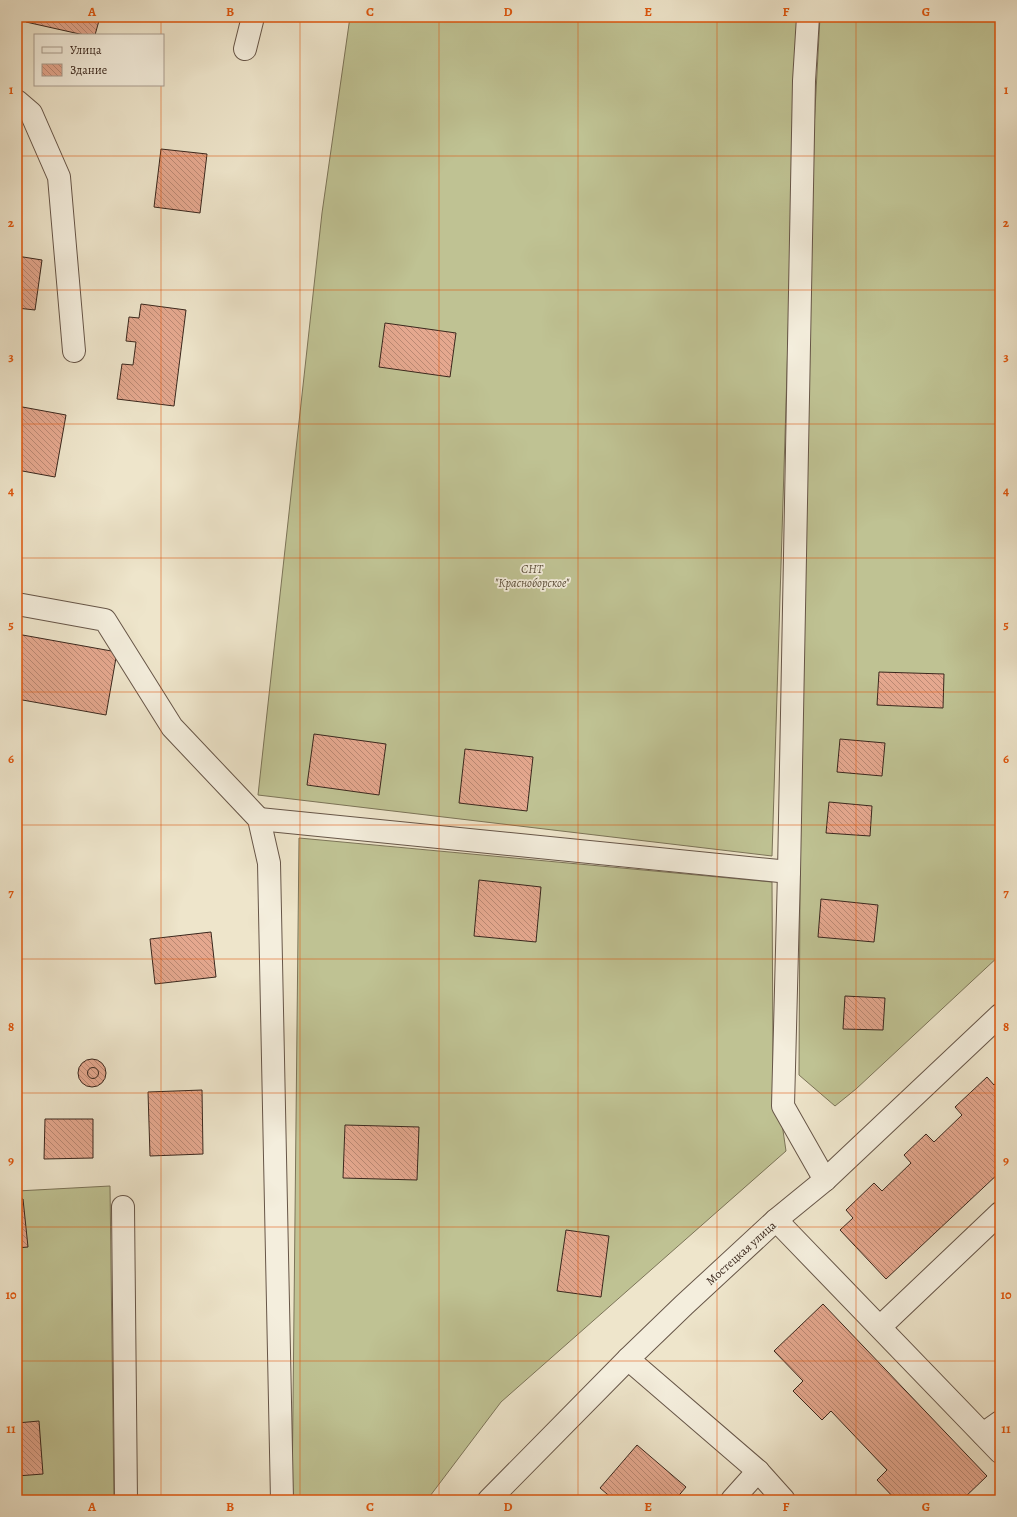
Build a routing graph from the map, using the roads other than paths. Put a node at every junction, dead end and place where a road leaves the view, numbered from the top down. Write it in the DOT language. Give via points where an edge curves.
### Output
graph roads {
  1 [pos="253,17"];
  2 [pos="808,17"];
  3 [pos="245,48"];
  4 [pos="17,101"];
  5 [pos="74,351"];
  6 [pos="17,604"];
  7 [pos="259,819"];
  8 [pos="789,872"];
  9 [pos="1000,1015"];
  10 [pos="825,1180"];
  11 [pos="123,1206"];
  12 [pos="1000,1213"];
  13 [pos="776,1220"];
  14 [pos="880,1327"];
  15 [pos="628,1359"];
  16 [pos="992,1428"];
  17 [pos="1000,1452"];
  18 [pos="758,1471"];
  19 [pos="126,1500"];
  20 [pos="282,1500"];
  21 [pos="489,1500"];
  22 [pos="732,1500"];
  23 [pos="784,1500"];
  1 -- 3 [label="street"];
  2 -- 8 [label="street" via="804,81"];
  4 -- 5 [label="street" via="31,113 59,177"];
  6 -- 7 [label="street" via="105,620 172,728"];
  7 -- 8 [label="street"];
  7 -- 20 [label="street" via="269,863"];
  8 -- 10 [label="street" via="783,1106"];
  9 -- 10 [label="street, Мостецкая улица"];
  10 -- 13 [label="street, Мостецкая улица"];
  11 -- 19 [label="street"];
  12 -- 14 [label="street"];
  13 -- 14 [label="street"];
  13 -- 15 [label="street, Мостецкая улица"];
  14 -- 16 [label="street"];
  15 -- 18 [label="street"];
  15 -- 21 [label="street, Мостецкая улица"];
  16 -- 17 [label="street"];
  18 -- 22 [label="street"];
  18 -- 23 [label="street"];
}
